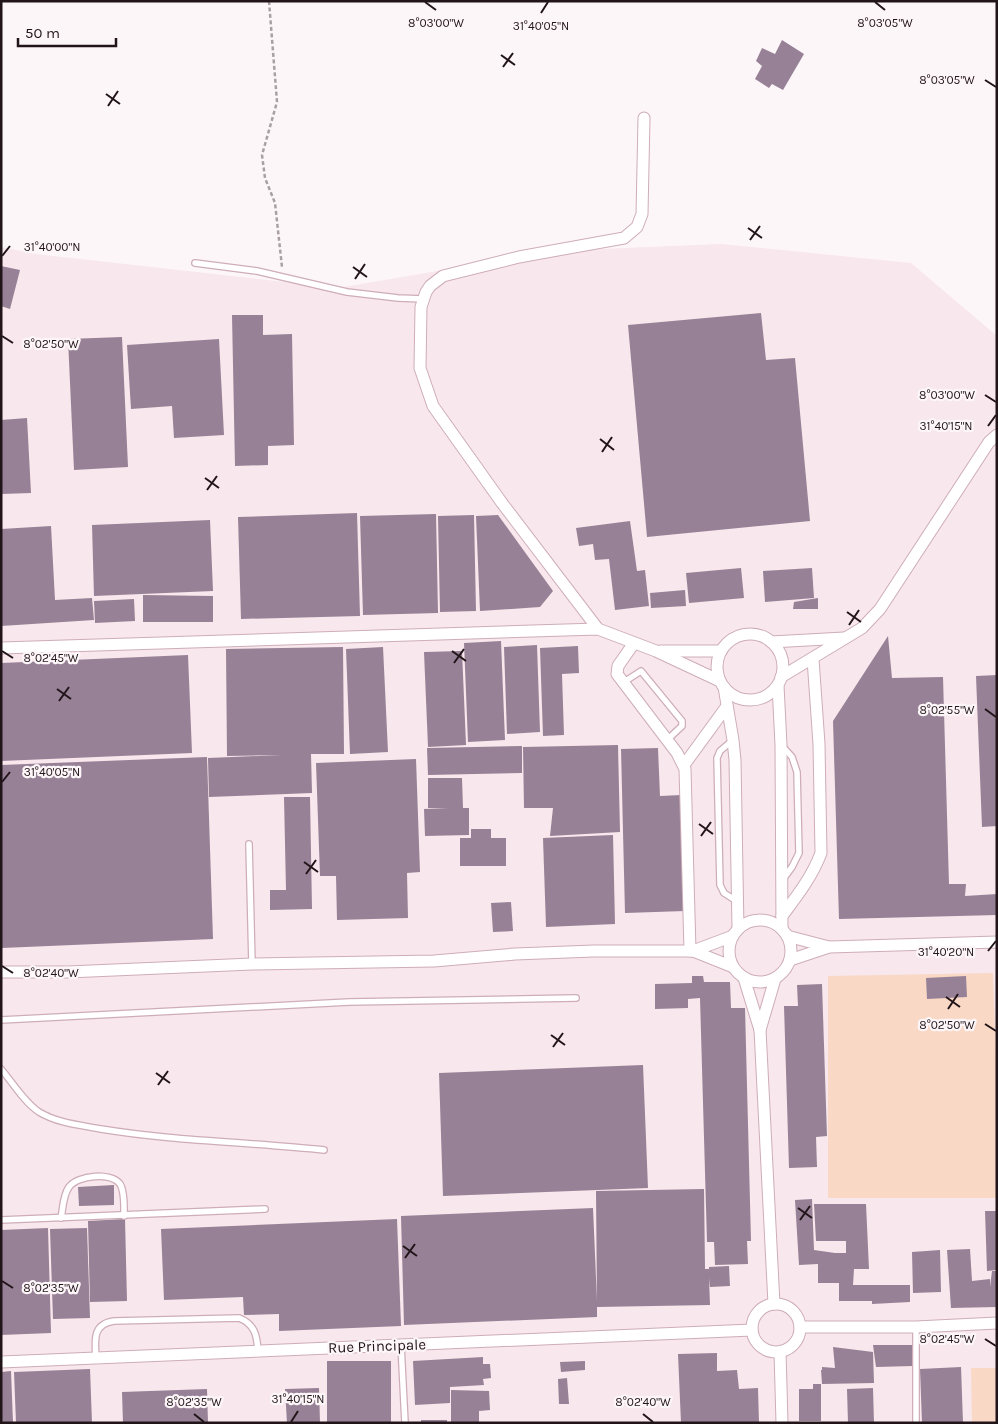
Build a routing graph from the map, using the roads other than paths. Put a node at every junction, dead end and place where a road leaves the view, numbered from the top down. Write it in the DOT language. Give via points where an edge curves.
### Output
graph roads {
  1 [pos="644,118"];
  2 [pos="195,263"];
  3 [pos="423,299"];
  4 [pos="997,435"];
  5 [pos="598,629"];
  6 [pos="846,638"];
  7 [pos="771,642"];
  8 [pos="634,643"];
  9 [pos="1,648"];
  10 [pos="656,651"];
  11 [pos="722,651"];
  12 [pos="814,659"];
  13 [pos="780,681"];
  14 [pos="624,682"];
  15 [pos="722,684"];
  16 [pos="727,706"];
  17 [pos="667,740"];
  18 [pos="733,740"];
  19 [pos="781,745"];
  20 [pos="684,765"];
  21 [pos="249,844"];
  22 [pos="781,880"];
  23 [pos="738,902"];
  24 [pos="782,916"];
  25 [pos="735,933"];
  26 [pos="785,933"];
  27 [pos="997,942"];
  28 [pos="829,947"];
  29 [pos="692,951"];
  30 [pos="790,960"];
  31 [pos="252,964"];
  32 [pos="733,967"];
  33 [pos="1,972"];
  34 [pos="744,978"];
  35 [pos="775,979"];
  36 [pos="576,998"];
  37 [pos="1,1020"];
  38 [pos="760,1030"];
  39 [pos="1,1069"];
  40 [pos="324,1150"];
  41 [pos="265,1209"];
  42 [pos="124,1216"];
  43 [pos="62,1218"];
  44 [pos="1,1220"];
  45 [pos="774,1304"];
  46 [pos="997,1323"];
  47 [pos="800,1327"];
  48 [pos="916,1327"];
  49 [pos="752,1330"];
  50 [pos="401,1345"];
  51 [pos="258,1351"];
  52 [pos="780,1352"];
  53 [pos="96,1358"];
  54 [pos="1,1362"];
  55 [pos="405,1423"];
  56 [pos="782,1423"];
  57 [pos="916,1423"];
  1 -- 3 [label="street" via="642,214 637,227 629,235 443,276 430,286"];
  2 -- 3 [label="lane" via="283,276 347,292"];
  3 -- 5 [label="street" via="420,368 433,406"];
  4 -- 6 [label="street" via="989,442 880,609 862,628"];
  5 -- 8 [label="street"];
  5 -- 9 [label="street"];
  6 -- 7 [label="street"];
  6 -- 12 [label="street"];
  7 -- 11 [label="street" via="757,635 741,636"];
  7 -- 13 [label="street" via="783,662"];
  8 -- 10 [label="street"];
  8 -- 14 [label="street" via="618,666 617,674"];
  10 -- 11 [label="street"];
  10 -- 15 [label="street"];
  11 -- 15 [label="street" via="717,665"];
  12 -- 13 [label="street"];
  12 -- 24 [label="street" via="821,853 803,889"];
  13 -- 15 [label="street" via="767,696 751,700 736,697"];
  13 -- 19 [label="street"];
  14 -- 17 [label="street"];
  14 -- 17 [label="lane" via="641,671 682,721 682,726"];
  15 -- 16 [label="street"];
  16 -- 18 [label="street"];
  16 -- 20 [label="street"];
  17 -- 20 [label="street"];
  18 -- 23 [label="street"];
  18 -- 23 [label="lane" via="720,750 717,758 720,885 724,893"];
  19 -- 22 [label="street"];
  19 -- 22 [label="lane" via="792,757 797,772 799,854"];
  20 -- 29 [label="street"];
  21 -- 31 [label="lane"];
  22 -- 24 [label="street"];
  23 -- 25 [label="street"];
  24 -- 26 [label="street"];
  25 -- 26 [label="street" via="744,924 760,920 768,921"];
  25 -- 29 [label="street"];
  25 -- 32 [label="street" via="728,951"];
  26 -- 28 [label="street"];
  26 -- 30 [label="street"];
  27 -- 28 [label="street"];
  28 -- 30 [label="street"];
  29 -- 31 [label="street" via="594,951 434,960"];
  29 -- 32 [label="street"];
  30 -- 35 [label="street"];
  31 -- 33 [label="street"];
  32 -- 34 [label="street"];
  34 -- 35 [label="street" via="760,983"];
  34 -- 38 [label="street"];
  35 -- 38 [label="street"];
  36 -- 37 [label="lane" via="349,1002"];
  38 -- 45 [label="street"];
  39 -- 40 [label="lane" via="37,1111 75,1125 159,1136"];
  41 -- 42 [label="lane"];
  42 -- 43 [label="lane"];
  42 -- 43 [label="lane" via="120,1184 97,1176 79,1179 69,1187"];
  43 -- 44 [label="lane"];
  45 -- 47 [label="street" via="792,1310"];
  45 -- 49 [label="street" via="764,1307 756,1315"];
  46 -- 48 [label="street"];
  47 -- 48 [label="street"];
  47 -- 52 [label="street" via="795,1343"];
  48 -- 57 [label="lane"];
  49 -- 50 [label="street, Rue Principale"];
  49 -- 52 [label="street" via="758,1344 772,1352"];
  50 -- 51 [label="street, Rue Principale"];
  50 -- 55 [label="lane"];
  51 -- 53 [label="street, Rue Principale"];
  51 -- 53 [label="lane" via="254,1328 239,1318 114,1321 105,1323 98,1330"];
  52 -- 56 [label="street"];
  53 -- 54 [label="street, Rue Principale"];
}
